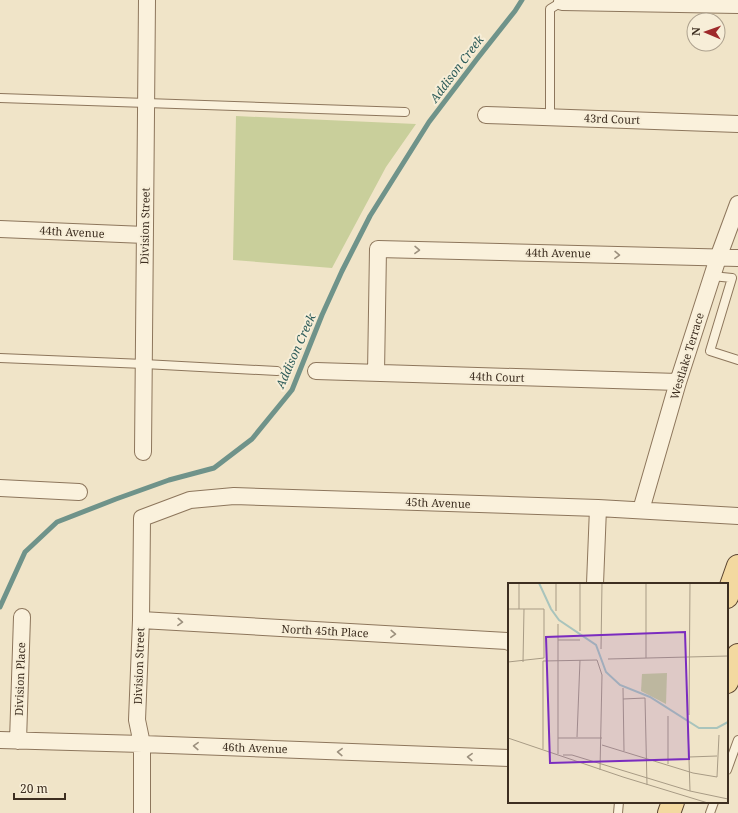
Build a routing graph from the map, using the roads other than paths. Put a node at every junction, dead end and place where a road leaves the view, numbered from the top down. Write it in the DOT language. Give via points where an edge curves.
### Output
graph roads {
  1 [pos="147,0"];
  2 [pos="563,1"];
  3 [pos="730,3"];
  4 [pos="0,98"];
  5 [pos="146,102"];
  6 [pos="405,112"];
  7 [pos="486,115"];
  8 [pos="550,117"];
  9 [pos="738,124"];
  10 [pos="738,204"];
  11 [pos="0,229"];
  12 [pos="145,235"];
  13 [pos="718,258"];
  14 [pos="738,258"];
  15 [pos="712,276"];
  16 [pos="0,358"];
  17 [pos="738,360"];
  18 [pos="144,364"];
  19 [pos="277,371"];
  20 [pos="316,371"];
  21 [pos="376,373"];
  22 [pos="678,382"];
  23 [pos="143,452"];
  24 [pos="0,488"];
  25 [pos="79,492"];
  26 [pos="598,508"];
  27 [pos="642,510"];
  28 [pos="738,516"];
  29 [pos="142,518"];
  30 [pos="738,566"];
  31 [pos="595,583"];
  32 [pos="728,594"];
  33 [pos="22,617"];
  34 [pos="141,620"];
  35 [pos="508,642"];
  36 [pos="738,656"];
  37 [pos="728,680"];
  38 [pos="0,740"];
  39 [pos="738,740"];
  40 [pos="18,741"];
  41 [pos="142,744"];
  42 [pos="508,758"];
  43 [pos="728,767"];
  44 [pos="619,803"];
  45 [pos="673,803"];
  46 [pos="714,803"];
  47 [pos="142,813"];
  48 [pos="618,813"];
  49 [pos="669,813"];
  50 [pos="710,813"];
  1 -- 5 [label="street, Division Street"];
  2 -- 3 [label="street"];
  2 -- 8 [label="lane" via="550,9"];
  4 -- 5 [label="lane"];
  5 -- 6 [label="lane"];
  5 -- 12 [label="street, Division Street"];
  7 -- 8 [label="street, 43rd Court"];
  8 -- 9 [label="street, 43rd Court"];
  10 -- 13 [label="street, Westlake Terrace"];
  11 -- 12 [label="street, 44th Avenue"];
  12 -- 18 [label="street, Division Street"];
  13 -- 14 [label="street, 44th Avenue"];
  13 -- 15 [label="street, Westlake Terrace"];
  21 -- 13 [label="street, 44th Avenue, one-way" via="378,249"];
  15 -- 17 [label="lane" via="732,278 710,351"];
  15 -- 22 [label="street, Westlake Terrace"];
  16 -- 18 [label="lane"];
  18 -- 19 [label="lane"];
  18 -- 23 [label="street, Division Street"];
  20 -- 21 [label="street, 44th Court"];
  21 -- 22 [label="street, 44th Court"];
  22 -- 27 [label="street, Westlake Terrace"];
  24 -- 25 [label="street"];
  26 -- 27 [label="street, 45th Avenue"];
  26 -- 29 [label="street, 45th Avenue" via="234,496 190,500"];
  26 -- 31 [label="street"];
  27 -- 28 [label="street, 45th Avenue"];
  29 -- 34 [label="street, Division Street"];
  30 -- 32 [label="main road"];
  33 -- 40 [label="street, Division Place"];
  34 -- 35 [label="street, North 45th Place, one-way"];
  34 -- 41 [label="street, Division Street" via="137,720"];
  36 -- 37 [label="main road"];
  38 -- 40 [label="street, 46th Avenue"];
  39 -- 43 [label="lane"];
  40 -- 41 [label="street, 46th Avenue"];
  42 -- 41 [label="street, 46th Avenue, one-way"];
  41 -- 47 [label="street, Division Street"];
  44 -- 48 [label="lane"];
  45 -- 49 [label="main road"];
  46 -- 50 [label="lane"];
}
